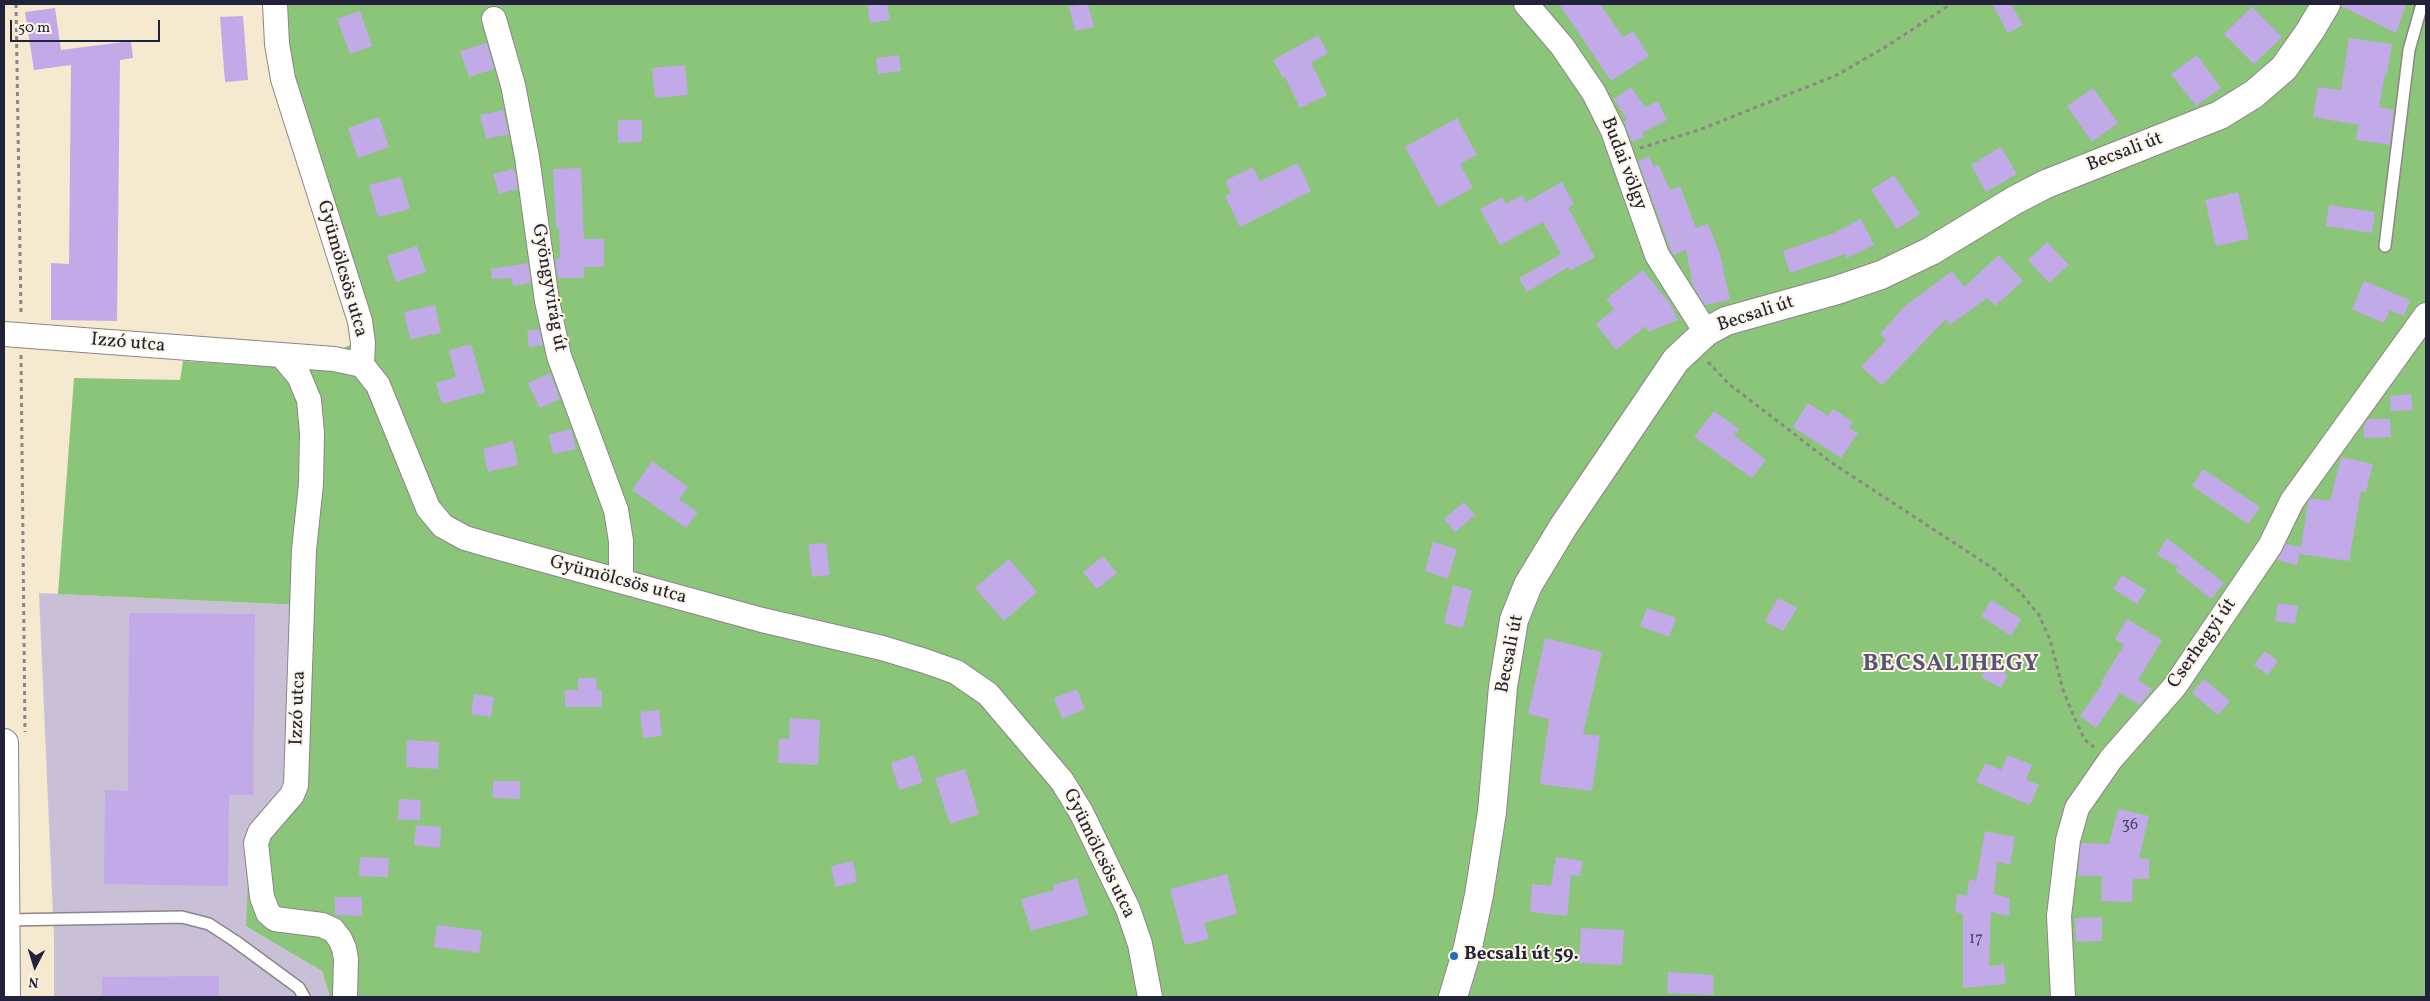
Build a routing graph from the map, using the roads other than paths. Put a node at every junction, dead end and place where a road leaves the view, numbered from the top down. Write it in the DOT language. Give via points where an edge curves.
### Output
graph roads {
  1 [pos="275,4"];
  2 [pos="1526,4"];
  3 [pos="2326,4"];
  4 [pos="2422,4"];
  5 [pos="494,19"];
  6 [pos="2385,246"];
  7 [pos="2426,315"];
  8 [pos="12,335"];
  9 [pos="1698,339"];
  10 [pos="283,356"];
  11 [pos="362,365"];
  12 [pos="621,582"];
  13 [pos="14,742"];
  14 [pos="5,920"];
  15 [pos="6,997"];
  16 [pos="304,997"];
  17 [pos="345,997"];
  18 [pos="1150,997"];
  19 [pos="1453,997"];
  20 [pos="2063,997"];
  1 -- 11 [label="street, Gyümölcsös utca" via="283,78 360,321"];
  2 -- 9 [label="street, Budai völgy" via="1562,46 1594,93 1613,131 1657,255"];
  3 -- 9 [label="main road, Becsali út" via="2294,56 2277,75 2220,115 2046,184 1889,272 1726,321"];
  4 -- 6 [label="lane" via="2409,50"];
  5 -- 12 [label="street, Gyöngyvirág út" via="513,85 527,157 546,301 559,356 616,510 621,541"];
  7 -- 20 [label="street, Cserhegyi út" via="2292,501 2270,546 2176,686 2111,759 2077,808 2068,840 2059,916"];
  8 -- 10 [label="street, Izzó utca"];
  9 -- 19 [label="main road, Becsali út" via="1653,392 1563,527 1528,585 1514,620 1504,678 1492,812 1481,886"];
  10 -- 11 [label="street, Izzó utca"];
  10 -- 17 [label="street, Izzó utca" via="299,376 309,400 312,433 312,484 304,550 296,785 260,832 256,843 262,897 268,913 275,919 322,925 340,938 346,959"];
  11 -- 12 [label="street, Gyümölcsös utca" via="378,385 428,508 443,526 464,538"];
  12 -- 18 [label="street, Gyümölcsös utca" via="924,660 956,672 988,694 1062,781 1081,812 1128,909 1140,944"];
  13 -- 14 [label="main road"];
  14 -- 15 [label="main road"];
  14 -- 16 [label="lane" via="182,917 209,924 299,988"];
}
